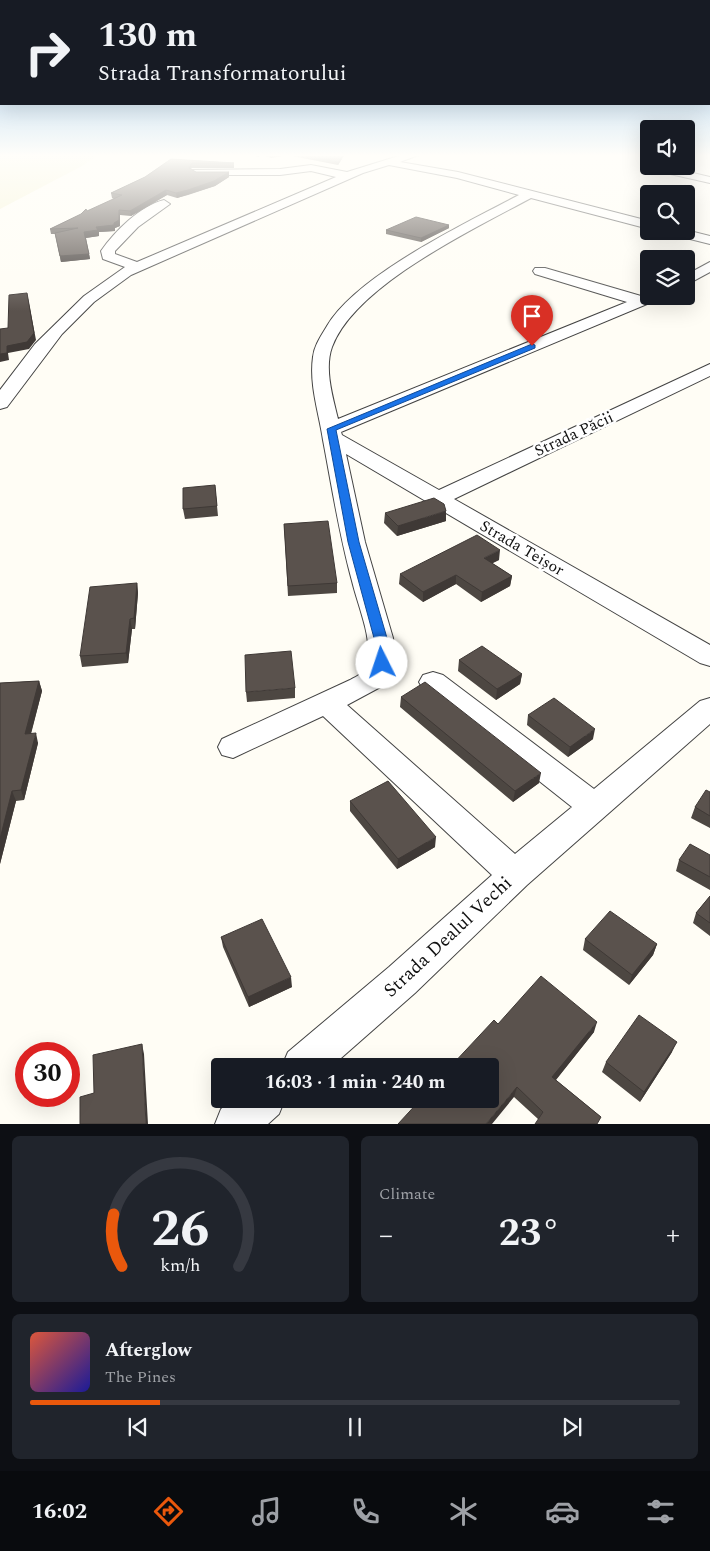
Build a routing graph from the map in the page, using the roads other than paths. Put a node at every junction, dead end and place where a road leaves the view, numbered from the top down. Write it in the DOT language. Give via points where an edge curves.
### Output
graph roads {
  1 [pos="159,206"];
  2 [pos="277,206"];
  3 [pos="508,206"];
  4 [pos="577,206"];
  5 [pos="640,223"];
  6 [pos="695,236"];
  7 [pos="710,240"];
  8 [pos="710,266"];
  9 [pos="137,267"];
  10 [pos="540,271"];
  11 [pos="695,275"];
  12 [pos="640,297"];
  13 [pos="640,302"];
  14 [pos="710,369"];
  15 [pos="0,403"];
  16 [pos="332,434"];
  17 [pos="437,499"];
  18 [pos="710,657"];
  19 [pos="432,682"];
  20 [pos="327,703"];
  21 [pos="710,708"];
  22 [pos="233,748"];
  23 [pos="594,807"];
  24 [pos="515,875"];
  25 [pos="311,1058"];
  26 [pos="254,1108"];
  27 [pos="236,1124"];
  1 -- 9 [label="street" via="122,233 108,251 108,256"];
  2 -- 9 [label="street"];
  3 -- 16 [label="street" via="392,274 346,313 323,348 321,366"];
  4 -- 5 [label="street"];
  6 -- 7 [label="street"];
  8 -- 11 [label="street"];
  9 -- 15 [label="street" via="84,302 48,340"];
  10 -- 12 [label="street"];
  13 -- 16 [label="street"];
  14 -- 17 [label="street, Strada Păcii"];
  16 -- 17 [label="street, Strada Teișor"];
  16 -- 20 [label="street" via="353,542 380,638 382,663 376,677"];
  17 -- 18 [label="street, Strada Teișor"];
  19 -- 23 [label="street"];
  20 -- 22 [label="street"];
  20 -- 24 [label="street"];
  21 -- 23 [label="street, Strada Dealul Vechi"];
  23 -- 24 [label="street, Strada Dealul Vechi"];
  24 -- 25 [label="street, Strada Dealul Vechi" via="402,980"];
  26 -- 27 [label="street"];
}
